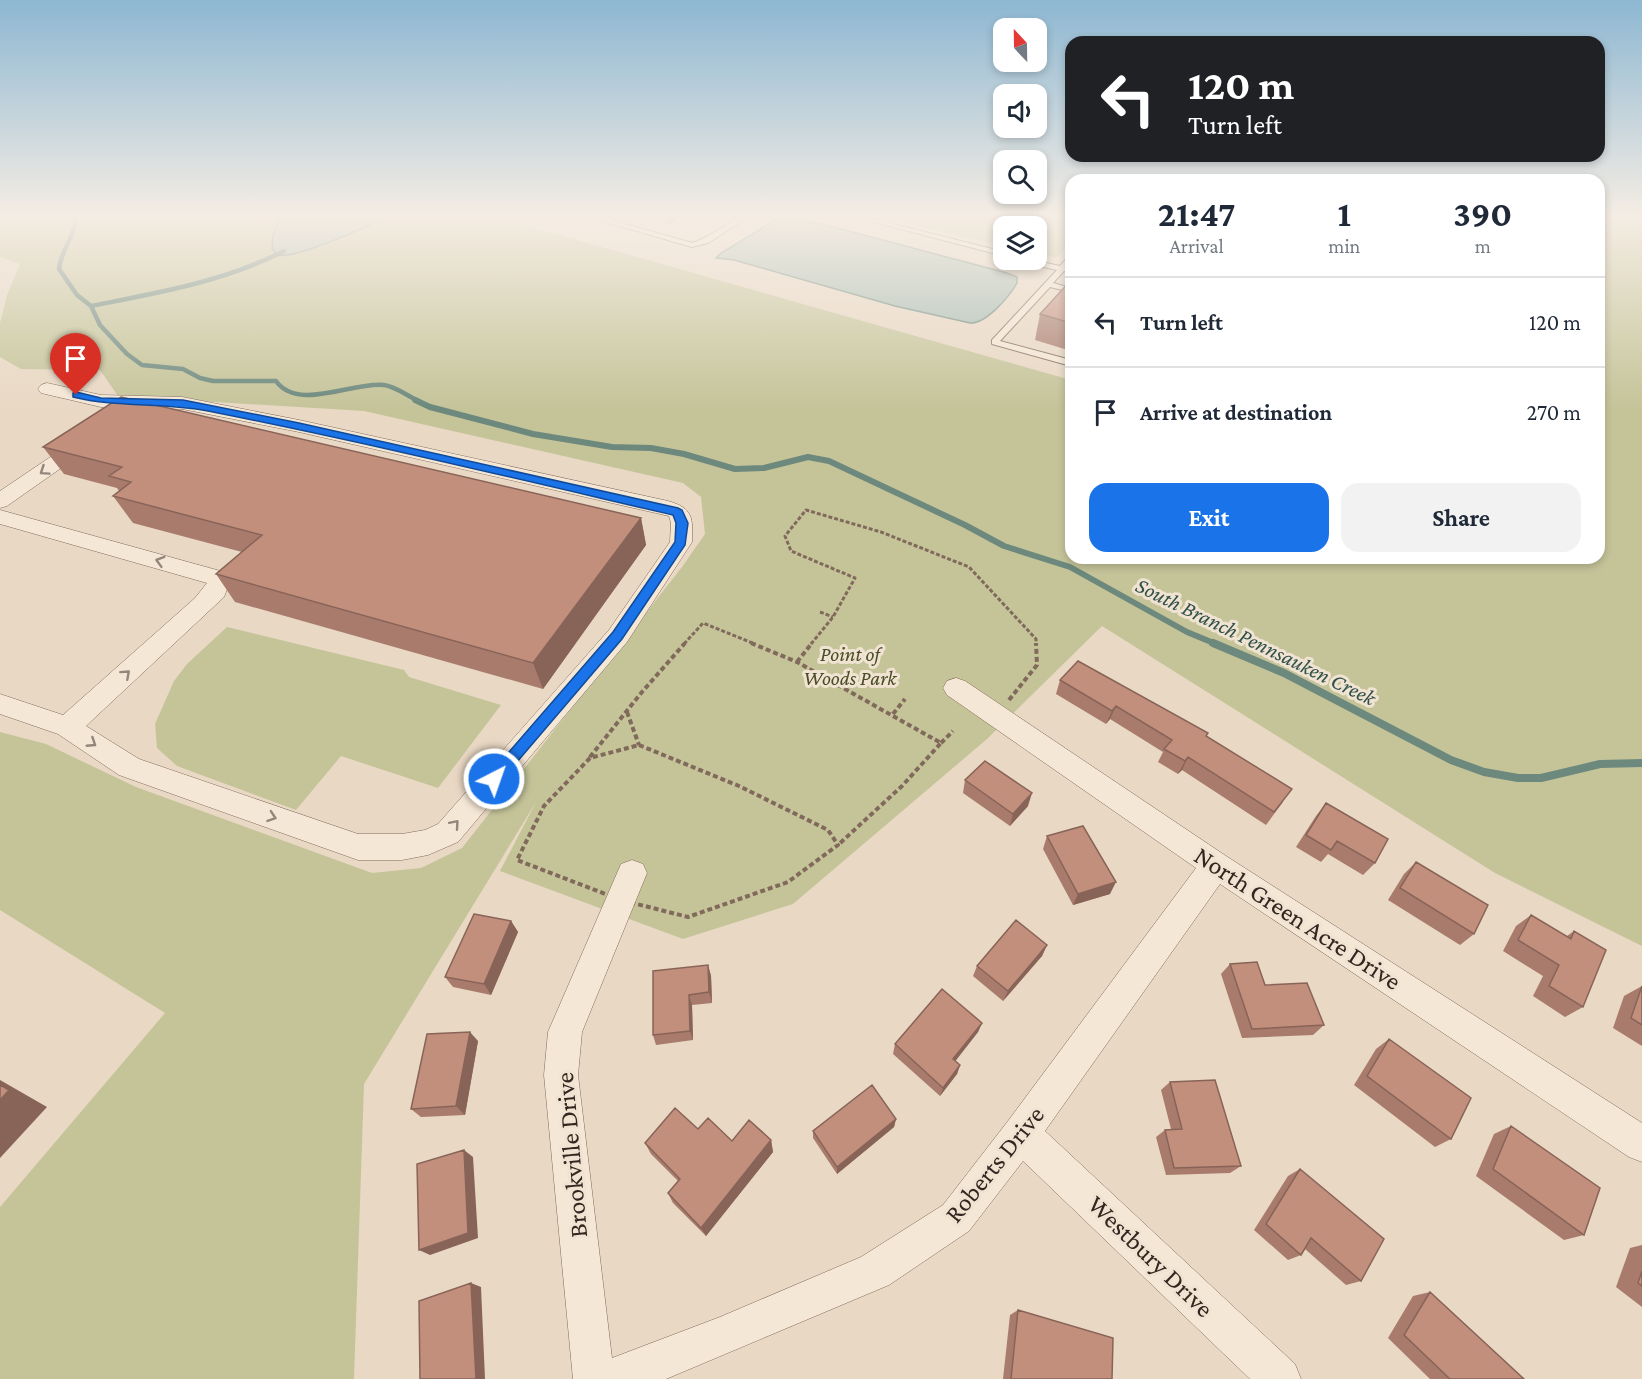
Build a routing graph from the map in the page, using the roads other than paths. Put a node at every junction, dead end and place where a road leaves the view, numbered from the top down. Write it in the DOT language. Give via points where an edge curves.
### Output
graph roads {
  1 [pos="1052,279"];
  2 [pos="1048,284"];
  3 [pos="1065,288"];
  4 [pos="1065,361"];
  5 [pos="47,388"];
  6 [pos="144,403"];
  7 [pos="115,422"];
  8 [pos="96,435"];
  9 [pos="0,501"];
  10 [pos="0,517"];
  11 [pos="956,688"];
  12 [pos="0,704"];
  13 [pos="67,727"];
  14 [pos="1216,865"];
  15 [pos="627,886"];
  16 [pos="1021,1134"];
  17 [pos="1642,1144"];
  18 [pos="594,1379"];
  19 [pos="614,1379"];
  20 [pos="1280,1379"];
  1 -- 2 [label="lane"];
  2 -- 3 [label="lane"];
  2 -- 4 [label="lane" via="996,342"];
  5 -- 6 [label="street" via="101,400"];
  6 -- 7 [label="street"];
  13 -- 6 [label="street, one-way" via="129,767 358,847 402,847 428,842 448,833 618,636 681,542 678,512 668,508 299,426 183,403"];
  8 -- 9 [label="street, one-way"];
  13 -- 10 [label="street, one-way" via="203,604 219,582 208,575"];
  11 -- 14 [label="street, North Green Acre Drive"];
  12 -- 13 [label="street"];
  14 -- 16 [label="street, Roberts Drive"];
  14 -- 17 [label="street, North Green Acre Drive"];
  15 -- 18 [label="street, Brookville Drive" via="565,1032 561,1075"];
  16 -- 19 [label="street, Roberts Drive" via="956,1218 875,1271"];
  16 -- 20 [label="street, Westbury Drive"];
}
